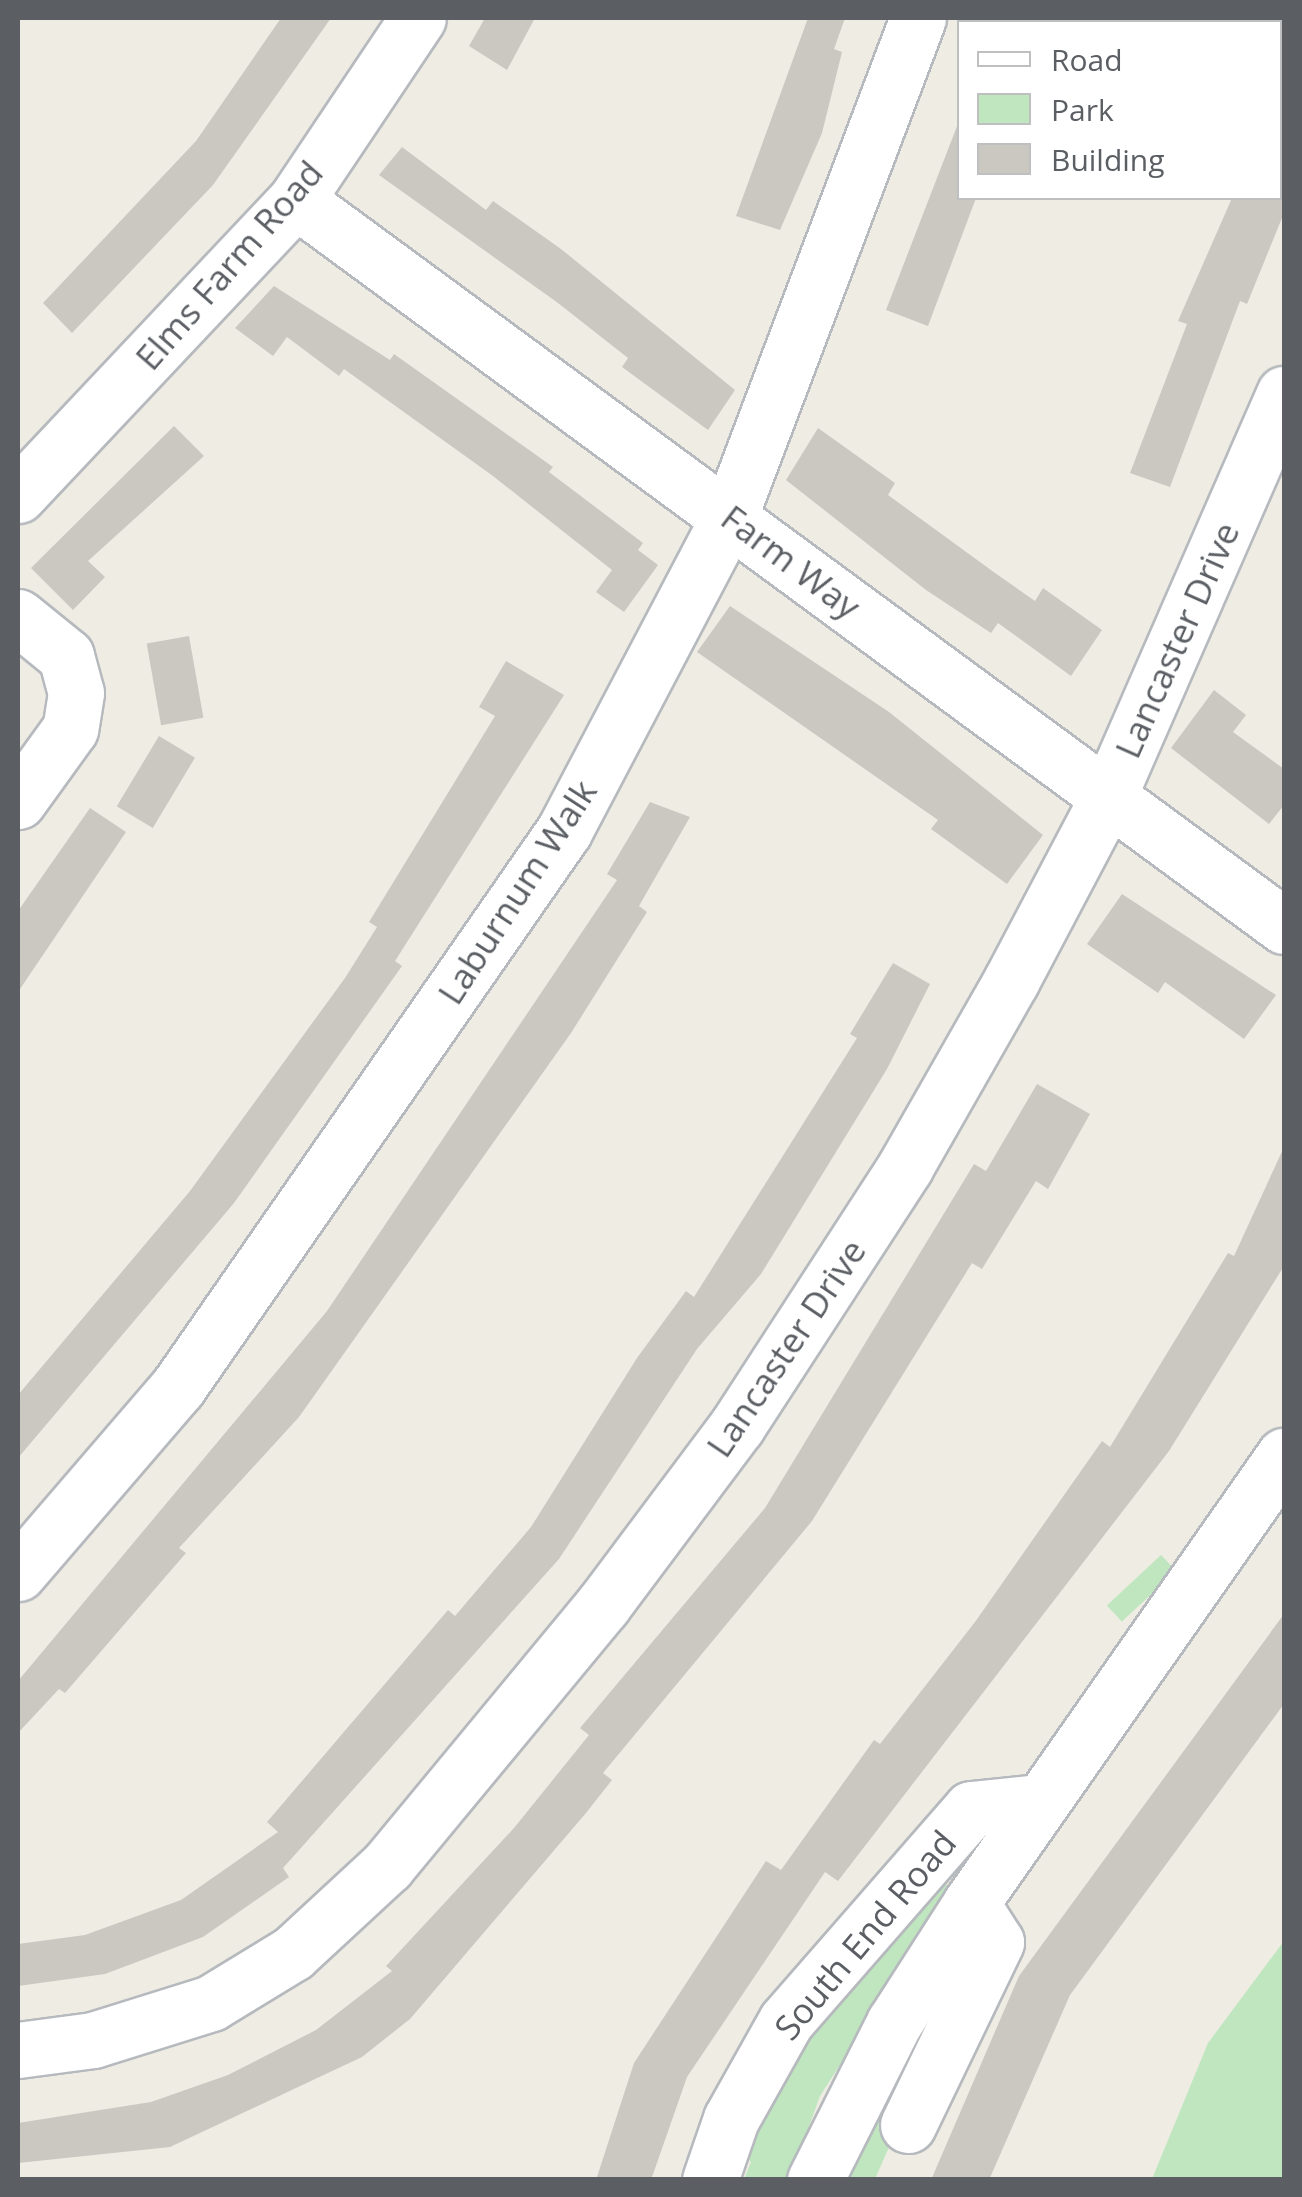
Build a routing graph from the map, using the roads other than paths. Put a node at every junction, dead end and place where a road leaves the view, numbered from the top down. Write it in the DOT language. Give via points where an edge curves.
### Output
graph roads {
  1 [pos="418,18"];
  2 [pos="918,18"];
  3 [pos="296,200"];
  4 [pos="1284,394"];
  5 [pos="18,495"];
  6 [pos="730,515"];
  7 [pos="18,616"];
  8 [pos="1108,797"];
  9 [pos="18,801"];
  10 [pos="1284,926"];
  11 [pos="1284,1456"];
  12 [pos="18,1573"];
  13 [pos="1038,1802"];
  14 [pos="971,1903"];
  15 [pos="18,2050"];
  16 [pos="908,2125"];
  17 [pos="818,2169"];
  18 [pos="710,2180"];
  1 -- 3 [label="street, Elms Farm Road"];
  2 -- 6 [label="street, Laburnum Walk"];
  3 -- 5 [label="street, Elms Farm Road"];
  3 -- 6 [label="street, Farm Way"];
  4 -- 8 [label="street, Lancaster Drive"];
  6 -- 8 [label="street, Farm Way"];
  6 -- 12 [label="street, Laburnum Walk" via="564,831 178,1387"];
  7 -- 9 [label="street" via="66,656 76,692 70,729"];
  8 -- 10 [label="street, Farm Way"];
  8 -- 15 [label="street, Lancaster Drive" via="905,1166 738,1426 387,1866 293,1953 211,2003 93,2040"];
  11 -- 13 [label="street, South End Road"];
  13 -- 14 [label="street, South End Road"];
  13 -- 18 [label="street, South End Road" via="971,1809 786,2022 730,2119"];
  14 -- 16 [label="street, South End Road" via="996,1942"];
  14 -- 17 [label="street, South End Road" via="894,2022"];
}
